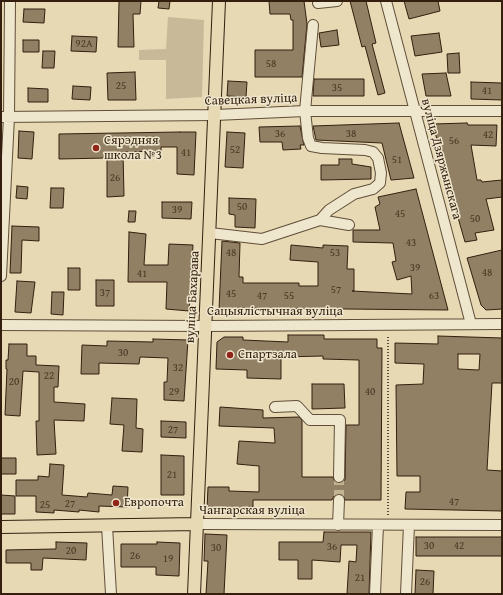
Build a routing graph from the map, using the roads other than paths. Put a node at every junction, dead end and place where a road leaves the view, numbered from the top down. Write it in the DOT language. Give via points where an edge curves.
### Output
graph roads {
  1 [pos="10,1"];
  2 [pos="218,1"];
  3 [pos="337,1"];
  4 [pos="386,1"];
  5 [pos="318,3"];
  6 [pos="313,25"];
  7 [pos="414,110"];
  8 [pos="305,111"];
  9 [pos="502,111"];
  10 [pos="215,115"];
  11 [pos="5,117"];
  12 [pos="320,220"];
  13 [pos="349,225"];
  14 [pos="210,233"];
  15 [pos="1,276"];
  16 [pos="470,324"];
  17 [pos="502,324"];
  18 [pos="1,325"];
  19 [pos="206,326"];
  20 [pos="275,407"];
  21 [pos="339,477"];
  22 [pos="338,500"];
  23 [pos="197,524"];
  24 [pos="502,524"];
  25 [pos="338,525"];
  26 [pos="383,525"];
  27 [pos="409,525"];
  28 [pos="107,526"];
  29 [pos="1,527"];
  30 [pos="111,594"];
  31 [pos="194,594"];
  32 [pos="375,594"];
  33 [pos="406,594"];
  1 -- 11 [label="street"];
  2 -- 10 [label="main road, вуліца Бахарава"];
  3 -- 5 [label="street"];
  4 -- 7 [label="street, вуліца Дзяржынскага"];
  6 -- 8 [label="street"];
  7 -- 8 [label="street, Савецкая вуліца"];
  7 -- 9 [label="street, Савецкая вуліца"];
  7 -- 16 [label="street, вуліца Дзяржынскага"];
  8 -- 10 [label="street, Савецкая вуліца"];
  8 -- 12 [label="street" via="311,146 373,152 378,158 381,172 380,183 373,189 354,194"];
  10 -- 11 [label="street, Савецкая вуліца"];
  10 -- 14 [label="main road, вуліца Бахарава"];
  11 -- 15 [label="street"];
  12 -- 13 [label="street"];
  12 -- 14 [label="street" via="262,238"];
  14 -- 19 [label="main road, вуліца Бахарава"];
  16 -- 17 [label="street, Сацыялістычная вуліца"];
  16 -- 19 [label="street, Сацыялістычная вуліца"];
  18 -- 19 [label="street, Сацыялістычная вуліца"];
  19 -- 23 [label="main road, вуліца Бахарава"];
  20 -- 21 [label="street" via="297,406 310,420 340,420"];
  22 -- 25 [label="street"];
  23 -- 25 [label="street, Чангарская вуліца"];
  23 -- 28 [label="main road, Чангарская вуліца"];
  23 -- 31 [label="main road, вуліца Бахарава"];
  24 -- 27 [label="street, Чангарская вуліца"];
  25 -- 26 [label="street, Чангарская вуліца"];
  26 -- 27 [label="street, Чангарская вуліца"];
  26 -- 32 [label="street"];
  27 -- 33 [label="street"];
  28 -- 29 [label="main road, Чангарская вуліца"];
  28 -- 30 [label="street"];
}
